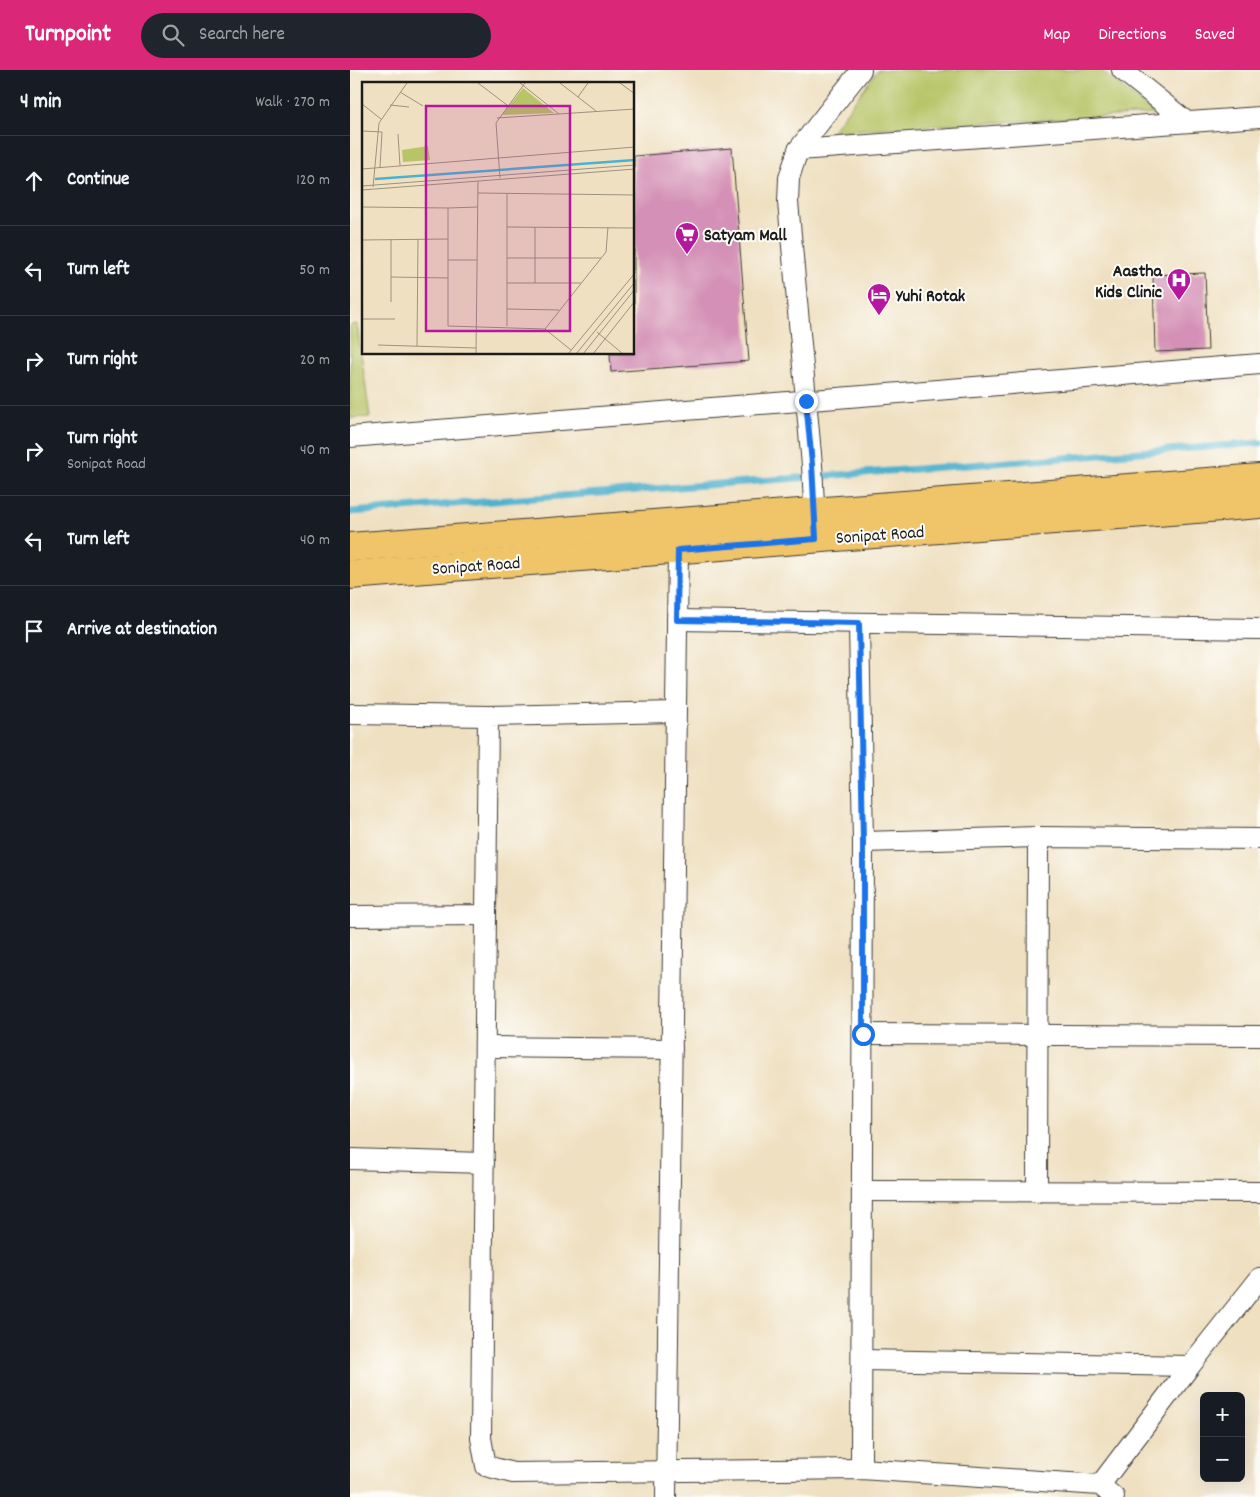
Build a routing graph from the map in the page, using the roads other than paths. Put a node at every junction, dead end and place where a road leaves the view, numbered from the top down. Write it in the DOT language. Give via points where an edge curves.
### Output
graph roads {
  1 [pos="860,70"];
  2 [pos="1122,70"];
  3 [pos="1260,116"];
  4 [pos="1187,122"];
  5 [pos="798,150"];
  6 [pos="1260,364"];
  7 [pos="806,401"];
  8 [pos="350,437"];
  9 [pos="1260,478"];
  10 [pos="814,502"];
  11 [pos="1260,504"];
  12 [pos="816,539"];
  13 [pos="350,548"];
  14 [pos="678,550"];
  15 [pos="350,575"];
  16 [pos="677,620"];
  17 [pos="859,623"];
  18 [pos="1260,629"];
  19 [pos="676,712"];
  20 [pos="350,714"];
  21 [pos="488,716"];
  22 [pos="1038,837"];
  23 [pos="1260,839"];
  24 [pos="863,842"];
  25 [pos="486,915"];
  26 [pos="350,916"];
  27 [pos="863,1034"];
  28 [pos="1038,1034"];
  29 [pos="1260,1036"];
  30 [pos="485,1047"];
  31 [pos="672,1049"];
  32 [pos="350,1159"];
  33 [pos="484,1163"];
  34 [pos="862,1192"];
  35 [pos="1037,1192"];
  36 [pos="1260,1192"];
  37 [pos="1260,1278"];
  38 [pos="863,1360"];
  39 [pos="1190,1366"];
  40 [pos="862,1469"];
  41 [pos="666,1471"];
  42 [pos="1107,1491"];
  43 [pos="666,1497"];
  1 -- 5 [label="street"];
  2 -- 4 [label="street"];
  3 -- 4 [label="street"];
  4 -- 5 [label="street"];
  5 -- 7 [label="street" via="789,178 788,202"];
  6 -- 7 [label="street"];
  7 -- 8 [label="street"];
  7 -- 10 [label="street"];
  9 -- 10 [label="main road, Sonipat Road"];
  10 -- 12 [label="street"];
  10 -- 13 [label="main road, Sonipat Road"];
  11 -- 12 [label="main road, Sonipat Road"];
  12 -- 14 [label="main road, Sonipat Road"];
  14 -- 15 [label="main road, Sonipat Road"];
  14 -- 16 [label="street"];
  16 -- 17 [label="street"];
  16 -- 19 [label="street"];
  17 -- 18 [label="street"];
  17 -- 24 [label="street"];
  19 -- 21 [label="street"];
  19 -- 31 [label="street"];
  20 -- 21 [label="street"];
  21 -- 25 [label="street"];
  22 -- 23 [label="street"];
  22 -- 24 [label="street"];
  22 -- 28 [label="street"];
  24 -- 27 [label="street"];
  25 -- 26 [label="street"];
  25 -- 30 [label="street"];
  27 -- 28 [label="street"];
  27 -- 34 [label="street"];
  28 -- 29 [label="street"];
  28 -- 35 [label="street"];
  30 -- 31 [label="street"];
  30 -- 33 [label="street"];
  31 -- 41 [label="street"];
  32 -- 33 [label="street"];
  33 -- 41 [label="street" via="481,1438 486,1466 514,1473"];
  34 -- 35 [label="street"];
  34 -- 38 [label="street"];
  35 -- 36 [label="street"];
  37 -- 39 [label="street"];
  38 -- 39 [label="street"];
  38 -- 40 [label="street"];
  39 -- 42 [label="street"];
  40 -- 41 [label="street"];
  40 -- 42 [label="street"];
  41 -- 43 [label="street"];
}
